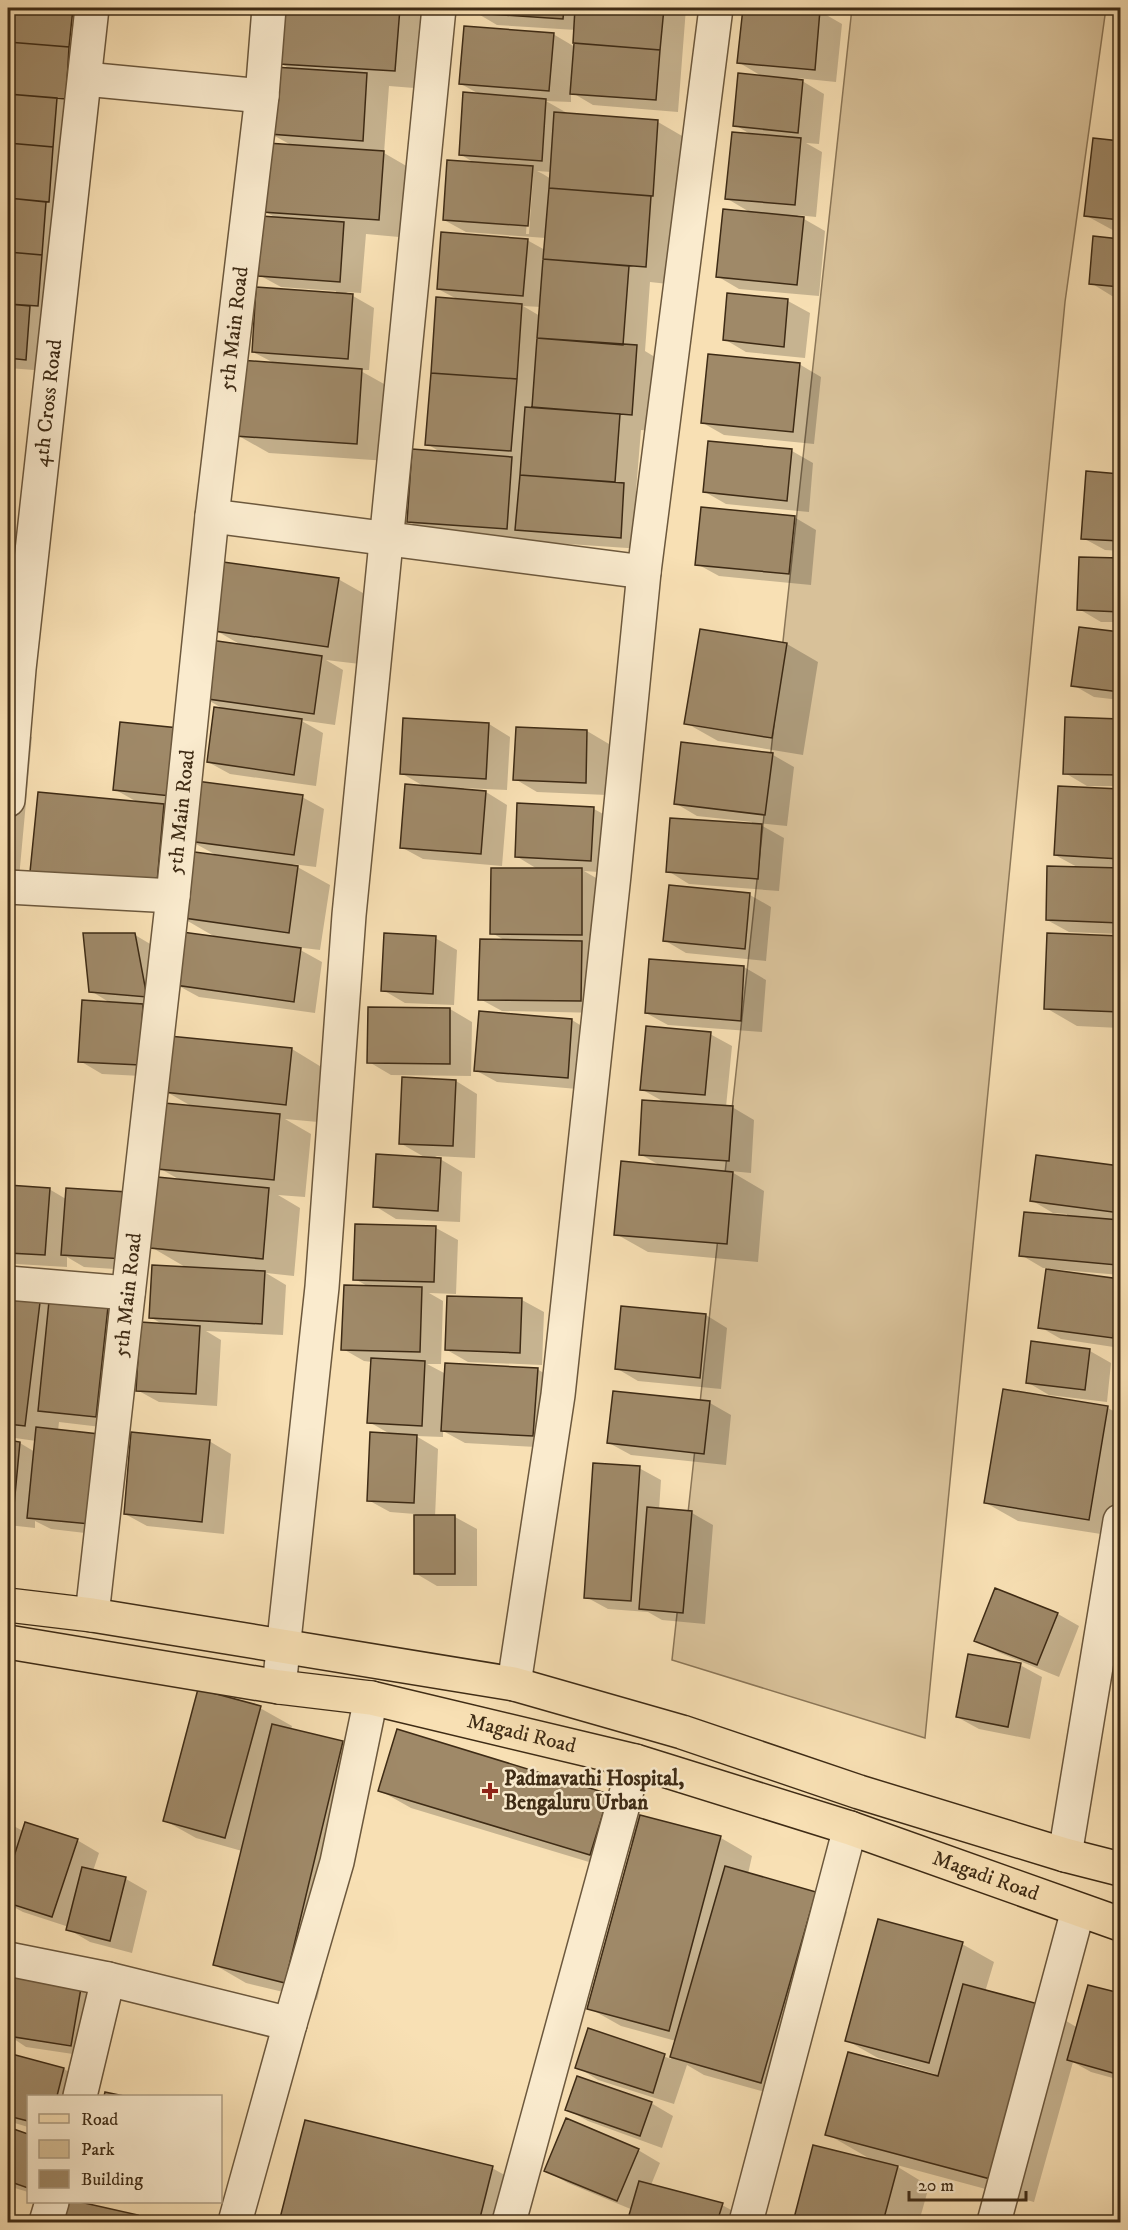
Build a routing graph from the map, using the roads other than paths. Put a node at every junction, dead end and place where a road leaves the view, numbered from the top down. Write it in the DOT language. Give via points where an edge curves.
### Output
graph roads {
  1 [pos="92,8"];
  2 [pos="269,8"];
  3 [pos="439,8"];
  4 [pos="716,8"];
  5 [pos="85,79"];
  6 [pos="262,96"];
  7 [pos="212,516"];
  8 [pos="385,539"];
  9 [pos="644,572"];
  10 [pos="8,800"];
  11 [pos="8,887"];
  12 [pos="173,896"];
  13 [pos="8,1283"];
  14 [pos="128,1293"];
  15 [pos="1120,1521"];
  16 [pos="8,1605"];
  17 [pos="92,1615"];
  18 [pos="8,1642"];
  19 [pos="282,1645"];
  20 [pos="514,1684"];
  21 [pos="279,1688"];
  22 [pos="370,1698"];
  23 [pos="635,1761"];
  24 [pos="850,1828"];
  25 [pos="1065,1855"];
  26 [pos="1120,1869"];
  27 [pos="1078,1910"];
  28 [pos="1120,1924"];
  29 [pos="8,1959"];
  30 [pos="108,1979"];
  31 [pos="290,2024"];
  32 [pos="80,2095"];
  33 [pos="52,2203"];
  34 [pos="46,2223"];
  35 [pos="235,2223"];
  36 [pos="508,2223"];
  37 [pos="746,2223"];
  38 [pos="994,2223"];
  1 -- 5 [label="street, 4th Cross Road"];
  2 -- 6 [label="street, 5th Main Road"];
  3 -- 8 [label="street"];
  4 -- 9 [label="street"];
  5 -- 6 [label="street"];
  5 -- 10 [label="street, 4th Cross Road" via="20,657"];
  6 -- 7 [label="street, 5th Main Road"];
  7 -- 8 [label="street"];
  7 -- 12 [label="street, 5th Main Road"];
  8 -- 9 [label="street"];
  8 -- 19 [label="street" via="349,915 322,1287"];
  9 -- 20 [label="street" via="558,1395"];
  11 -- 12 [label="street"];
  12 -- 14 [label="street, 5th Main Road"];
  13 -- 14 [label="street"];
  14 -- 17 [label="street, 5th Main Road"];
  15 -- 25 [label="street"];
  16 -- 17 [label="main road, Magadi Road"];
  17 -- 19 [label="main road, Magadi Road"];
  18 -- 21 [label="main road, Magadi Road"];
  19 -- 20 [label="main road, Magadi Road"];
  19 -- 21 [label="street"];
  20 -- 25 [label="main road, Magadi Road" via="682,1732 859,1792"];
  21 -- 22 [label="main road, Magadi Road"];
  22 -- 23 [label="main road, Magadi Road"];
  22 -- 31 [label="street" via="337,1862"];
  23 -- 24 [label="main road, Magadi Road"];
  23 -- 36 [label="street"];
  24 -- 27 [label="main road, Magadi Road"];
  24 -- 37 [label="street"];
  25 -- 26 [label="main road, Magadi Road"];
  27 -- 28 [label="main road, Magadi Road"];
  27 -- 38 [label="street"];
  29 -- 30 [label="street"];
  30 -- 31 [label="street"];
  30 -- 32 [label="street"];
  31 -- 35 [label="street"];
  33 -- 34 [label="street"];
}
